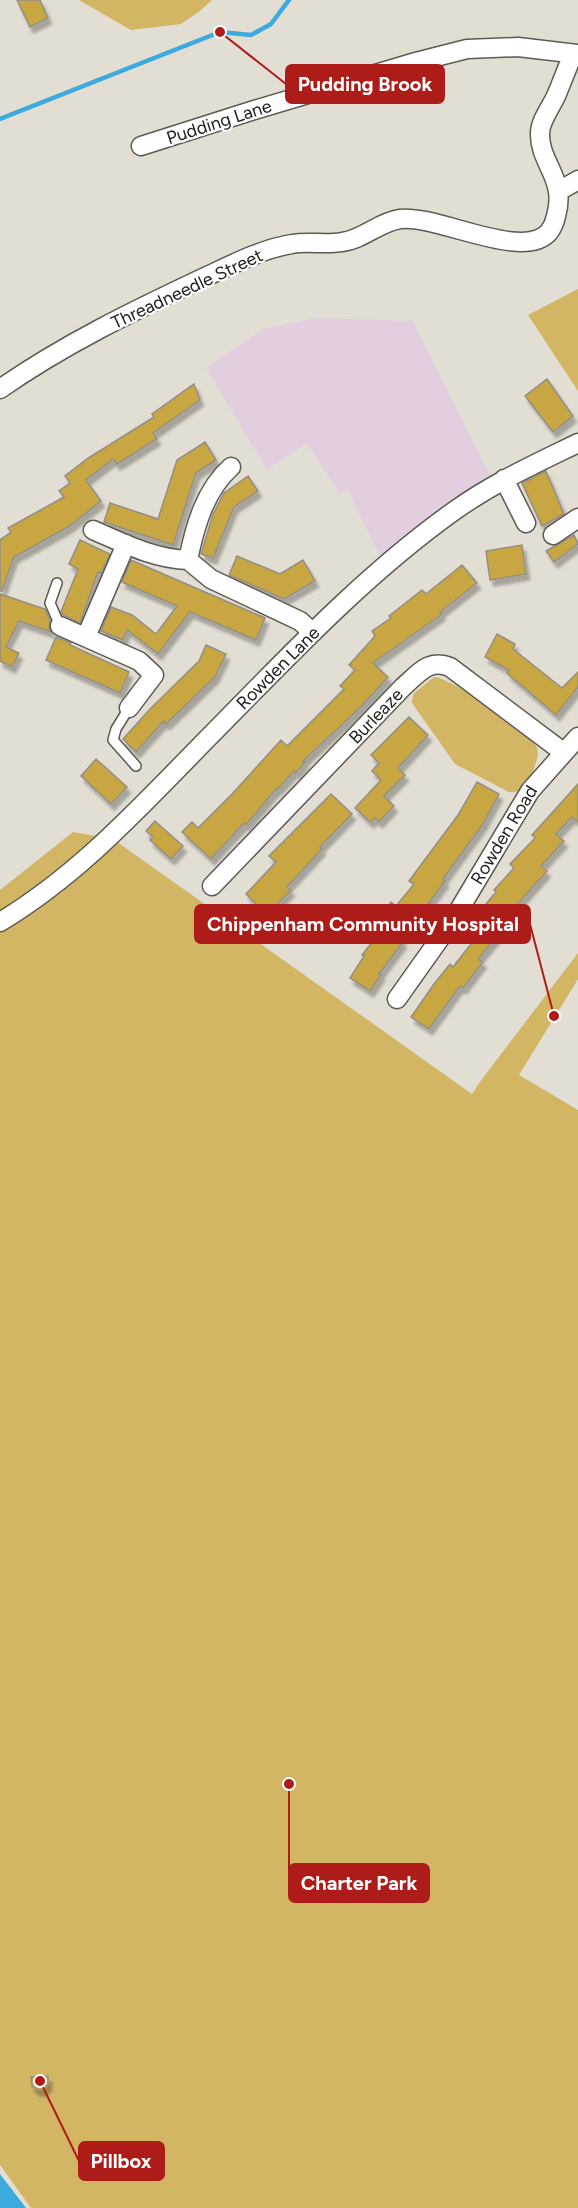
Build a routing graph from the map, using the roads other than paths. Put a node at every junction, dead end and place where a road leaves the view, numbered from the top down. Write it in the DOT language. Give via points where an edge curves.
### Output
graph roads {
  1 [pos="575,54"];
  2 [pos="141,146"];
  3 [pos="578,180"];
  4 [pos="559,191"];
  5 [pos="0,389"];
  6 [pos="578,443"];
  7 [pos="231,467"];
  8 [pos="504,479"];
  9 [pos="578,518"];
  10 [pos="526,523"];
  11 [pos="93,530"];
  12 [pos="553,535"];
  13 [pos="126,544"];
  14 [pos="188,560"];
  15 [pos="57,583"];
  16 [pos="60,626"];
  17 [pos="312,632"];
  18 [pos="86,636"];
  19 [pos="129,708"];
  20 [pos="578,737"];
  21 [pos="563,752"];
  22 [pos="136,766"];
  23 [pos="212,886"];
  24 [pos="0,922"];
  25 [pos="397,999"];
  1 -- 2 [label="street, Pudding Lane" via="518,47 467,49"];
  1 -- 4 [label="street, Threadneedle Street" via="540,132 542,149"];
  3 -- 4 [label="street"];
  4 -- 5 [label="street, Threadneedle Street" via="555,220 549,232 537,241 518,242 420,219 400,219 341,242 291,244 273,249 154,301 34,365"];
  6 -- 8 [label="street, Rowden Lane"];
  7 -- 14 [label="street" via="219,478 205,504"];
  8 -- 10 [label="street"];
  8 -- 17 [label="street, Rowden Lane" via="455,510 397,555"];
  9 -- 12 [label="street"];
  11 -- 13 [label="street"];
  13 -- 14 [label="street" via="174,560"];
  13 -- 18 [label="street"];
  14 -- 17 [label="street" via="211,579 300,621"];
  15 -- 16 [label="lane" via="50,603"];
  16 -- 18 [label="street"];
  17 -- 24 [label="street, Rowden Lane" via="99,849 53,887"];
  18 -- 19 [label="street" via="139,661 154,675"];
  19 -- 22 [label="lane" via="113,740"];
  20 -- 21 [label="street, Rowden Road"];
  21 -- 23 [label="street, Burleaze" via="450,667 431,664 404,687"];
  21 -- 25 [label="street, Rowden Road" via="530,791 453,920"];
}
